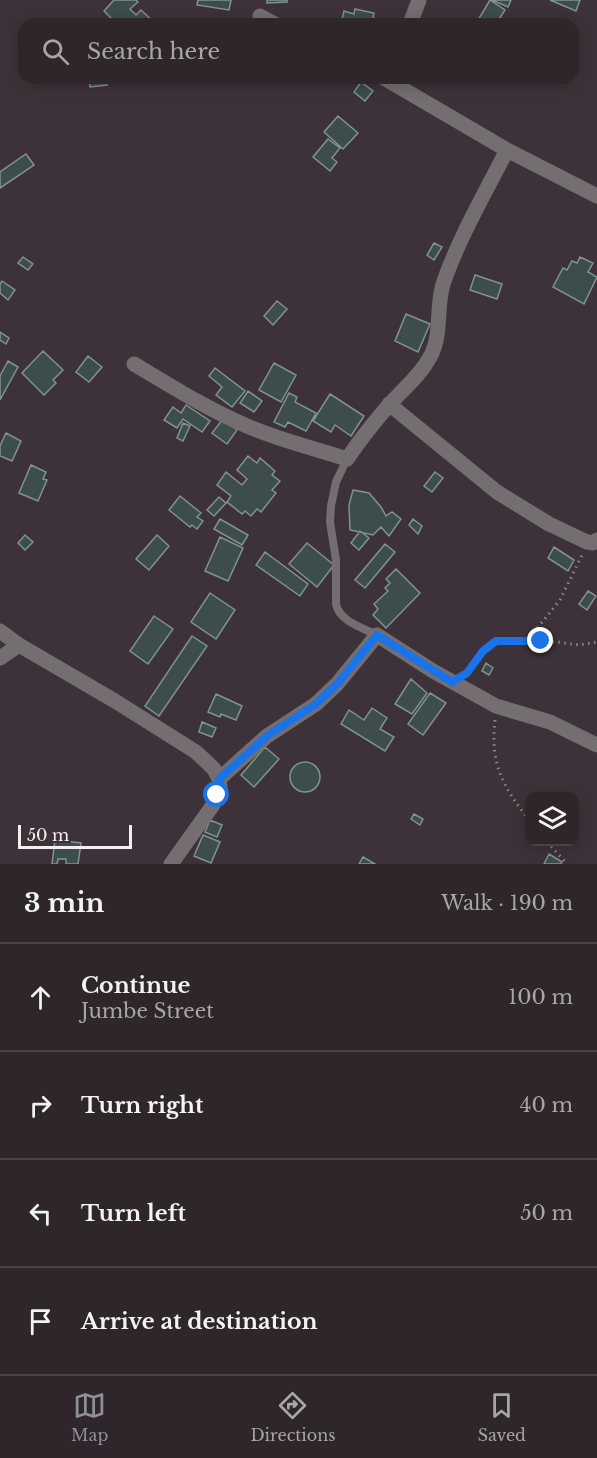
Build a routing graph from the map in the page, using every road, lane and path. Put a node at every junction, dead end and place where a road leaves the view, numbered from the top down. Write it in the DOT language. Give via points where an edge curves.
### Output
graph roads {
  1 [pos="419,0"];
  2 [pos="260,16"];
  3 [pos="264,18"];
  4 [pos="412,18"];
  5 [pos="395,84"];
  6 [pos="507,150"];
  7 [pos="597,196"];
  8 [pos="134,364"];
  9 [pos="389,404"];
  10 [pos="347,459"];
  11 [pos="592,541"];
  12 [pos="0,631"];
  13 [pos="377,635"];
  14 [pos="526,642"];
  15 [pos="597,642"];
  16 [pos="19,645"];
  17 [pos="0,658"];
  18 [pos="452,682"];
  19 [pos="496,706"];
  20 [pos="597,745"];
  21 [pos="219,779"];
  22 [pos="525,814"];
  23 [pos="551,846"];
  24 [pos="171,864"];
  25 [pos="567,864"];
  1 -- 4 [label="street"];
  2 -- 3 [label="street"];
  5 -- 6 [label="street"];
  6 -- 7 [label="street"];
  6 -- 9 [label="street" via="443,283 436,345 420,373"];
  8 -- 10 [label="street" via="244,425"];
  9 -- 10 [label="street"];
  9 -- 11 [label="street" via="497,492 549,524"];
  10 -- 13 [label="lane" via="336,482 331,514 337,611"];
  11 -- 14 [label="path" via="560,600"];
  12 -- 16 [label="street"];
  13 -- 18 [label="street"];
  13 -- 21 [label="street" via="316,704 267,736"];
  14 -- 15 [label="path"];
  14 -- 18 [label="path" via="496,641 467,673"];
  16 -- 17 [label="street"];
  16 -- 21 [label="street" via="196,752"];
  18 -- 19 [label="street"];
  19 -- 20 [label="street" via="550,722"];
  19 -- 22 [label="path" via="494,740 498,770 504,786"];
  21 -- 24 [label="street" via="213,805"];
  23 -- 25 [label="path"];
}
